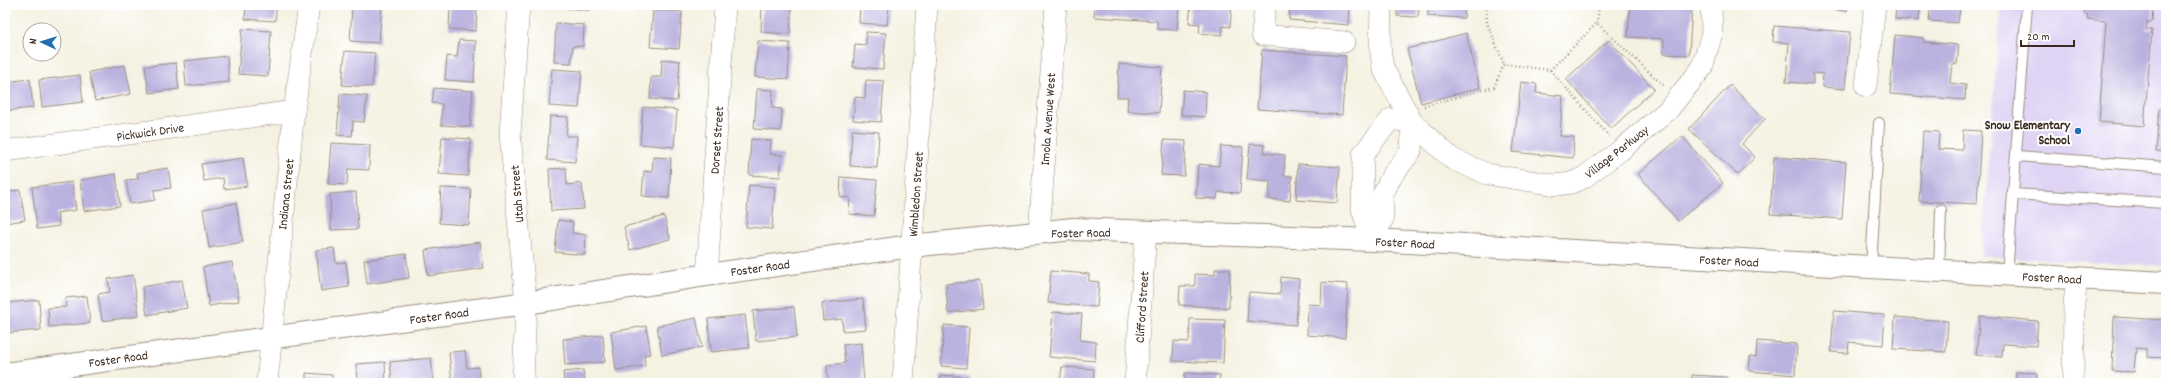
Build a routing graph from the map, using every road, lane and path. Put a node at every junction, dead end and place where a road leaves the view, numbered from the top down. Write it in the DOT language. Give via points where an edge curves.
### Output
graph roads {
  1 [pos="308,5"];
  2 [pos="519,5"];
  3 [pos="725,5"];
  4 [pos="927,5"];
  5 [pos="1056,5"];
  6 [pos="1266,5"];
  7 [pos="1381,5"];
  8 [pos="1486,5"];
  9 [pos="1599,5"];
  10 [pos="1711,5"];
  11 [pos="1875,5"];
  12 [pos="2030,6"];
  13 [pos="1597,23"];
  14 [pos="1344,42"];
  15 [pos="1504,64"];
  16 [pos="1550,70"];
  17 [pos="1866,86"];
  18 [pos="1677,99"];
  19 [pos="294,111"];
  20 [pos="1409,116"];
  21 [pos="1879,123"];
  22 [pos="1621,150"];
  23 [pos="5,151"];
  24 [pos="2017,156"];
  25 [pos="2166,166"];
  26 [pos="2012,194"];
  27 [pos="2166,203"];
  28 [pos="1941,210"];
  29 [pos="1146,232"];
  30 [pos="1039,233"];
  31 [pos="1372,240"];
  32 [pos="911,246"];
  33 [pos="1871,268"];
  34 [pos="1939,272"];
  35 [pos="707,275"];
  36 [pos="2007,275"];
  37 [pos="2077,278"];
  38 [pos="2166,284"];
  39 [pos="526,303"];
  40 [pos="270,338"];
  41 [pos="16,376"];
  42 [pos="267,383"];
  43 [pos="523,383"];
  44 [pos="903,383"];
  45 [pos="1135,383"];
  46 [pos="2073,383"];
  1 -- 19 [label="street, Indiana Street"];
  2 -- 39 [label="street, Utah Street" via="510,134"];
  3 -- 35 [label="street, Dorset Street"];
  4 -- 32 [label="street, Wimbledon Street"];
  5 -- 30 [label="street, Imola Avenue West"];
  6 -- 14 [label="street" via="1262,35"];
  7 -- 20 [label="street, Village Parkway" via="1380,47 1383,68"];
  8 -- 15 [label="path" via="1487,23"];
  9 -- 13 [label="path"];
  10 -- 18 [label="street, Village Parkway" via="1712,33 1702,68"];
  11 -- 17 [label="street"];
  12 -- 24 [label="lane"];
  13 -- 16 [label="path"];
  13 -- 18 [label="path"];
  15 -- 16 [label="path"];
  15 -- 20 [label="path" via="1494,87"];
  16 -- 22 [label="path"];
  18 -- 22 [label="street, Village Parkway" via="1668,110"];
  19 -- 23 [label="street, Pickwick Drive"];
  19 -- 40 [label="street, Indiana Street"];
  20 -- 22 [label="street, Village Parkway" via="1452,159 1487,174 1556,185 1571,183 1583,178"];
  20 -- 31 [label="street" via="1411,151 1391,177 1382,196 1383,219"];
  20 -- 31 [label="street" via="1391,119 1363,154 1362,209"];
  21 -- 33 [label="lane"];
  24 -- 25 [label="lane"];
  24 -- 26 [label="lane"];
  26 -- 27 [label="lane"];
  26 -- 36 [label="lane"];
  28 -- 34 [label="lane"];
  29 -- 30 [label="street, Foster Road" via="1073,229"];
  29 -- 31 [label="street, Foster Road"];
  29 -- 45 [label="street, Clifford Street"];
  30 -- 32 [label="street, Foster Road"];
  31 -- 33 [label="street, Foster Road"];
  32 -- 35 [label="street, Foster Road"];
  32 -- 44 [label="street, Wimbledon Street"];
  33 -- 34 [label="street, Foster Road"];
  34 -- 36 [label="street, Foster Road"];
  35 -- 39 [label="street, Foster Road"];
  36 -- 37 [label="street, Foster Road"];
  37 -- 38 [label="street, Foster Road"];
  37 -- 46 [label="street" via="2074,304"];
  39 -- 40 [label="street, Foster Road"];
  39 -- 43 [label="street, Utah Street"];
  40 -- 41 [label="street, Foster Road"];
  40 -- 42 [label="street, Indiana Street"];
}
